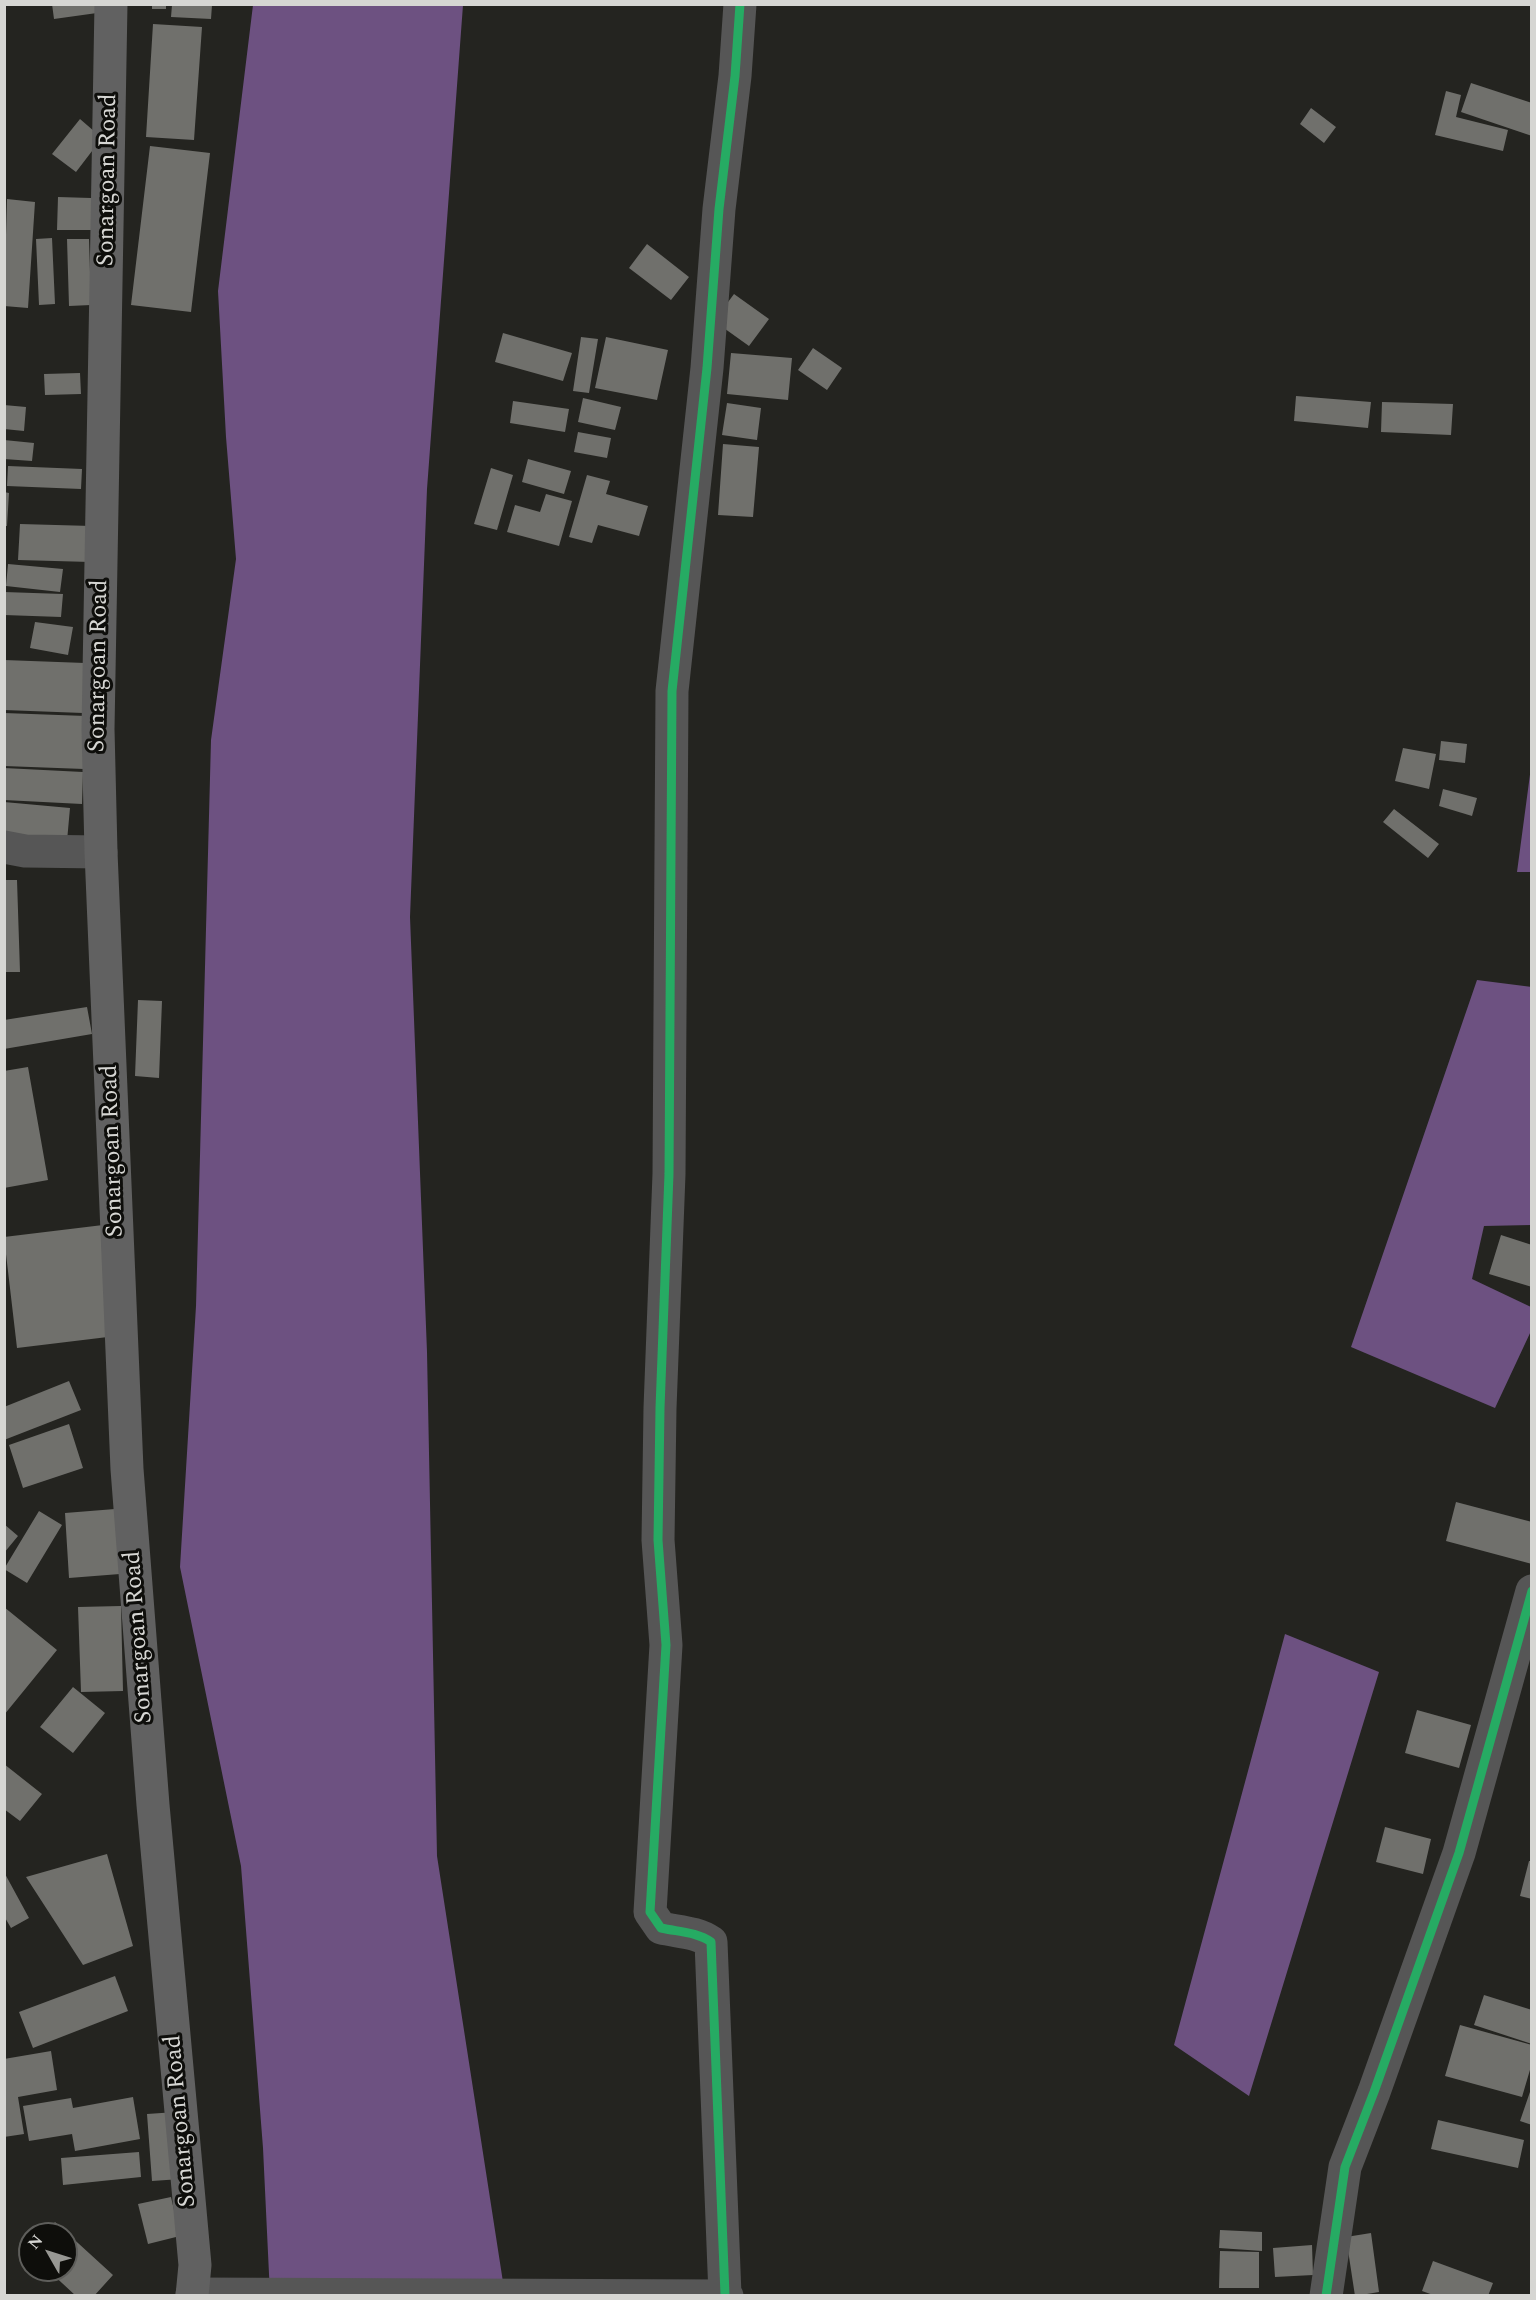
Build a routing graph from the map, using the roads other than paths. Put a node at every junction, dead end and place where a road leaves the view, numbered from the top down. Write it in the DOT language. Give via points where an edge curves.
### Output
graph roads {
  1 [pos="111,4"];
  2 [pos="740,4"];
  3 [pos="4,847"];
  4 [pos="101,852"];
  5 [pos="1532,1591"];
  6 [pos="257,2294"];
  7 [pos="192,2295"];
  8 [pos="546,2295"];
  9 [pos="726,2295"];
  10 [pos="1326,2295"];
  1 -- 4 [label="main road, Sonargoan Road" via="98,729"];
  2 -- 9 [label="street" via="707,368 672,691 669,1174 658,1540 666,1645 650,1912 661,1928 700,1935 711,1942"];
  3 -- 4 [label="street"];
  4 -- 7 [label="main road, Sonargoan Road" via="128,1469 153,1805 195,2265"];
  5 -- 10 [label="street" via="1459,1853 1345,2167"];
  6 -- 7 [label="street"];
  6 -- 8 [label="street"];
  8 -- 9 [label="street"];
}
